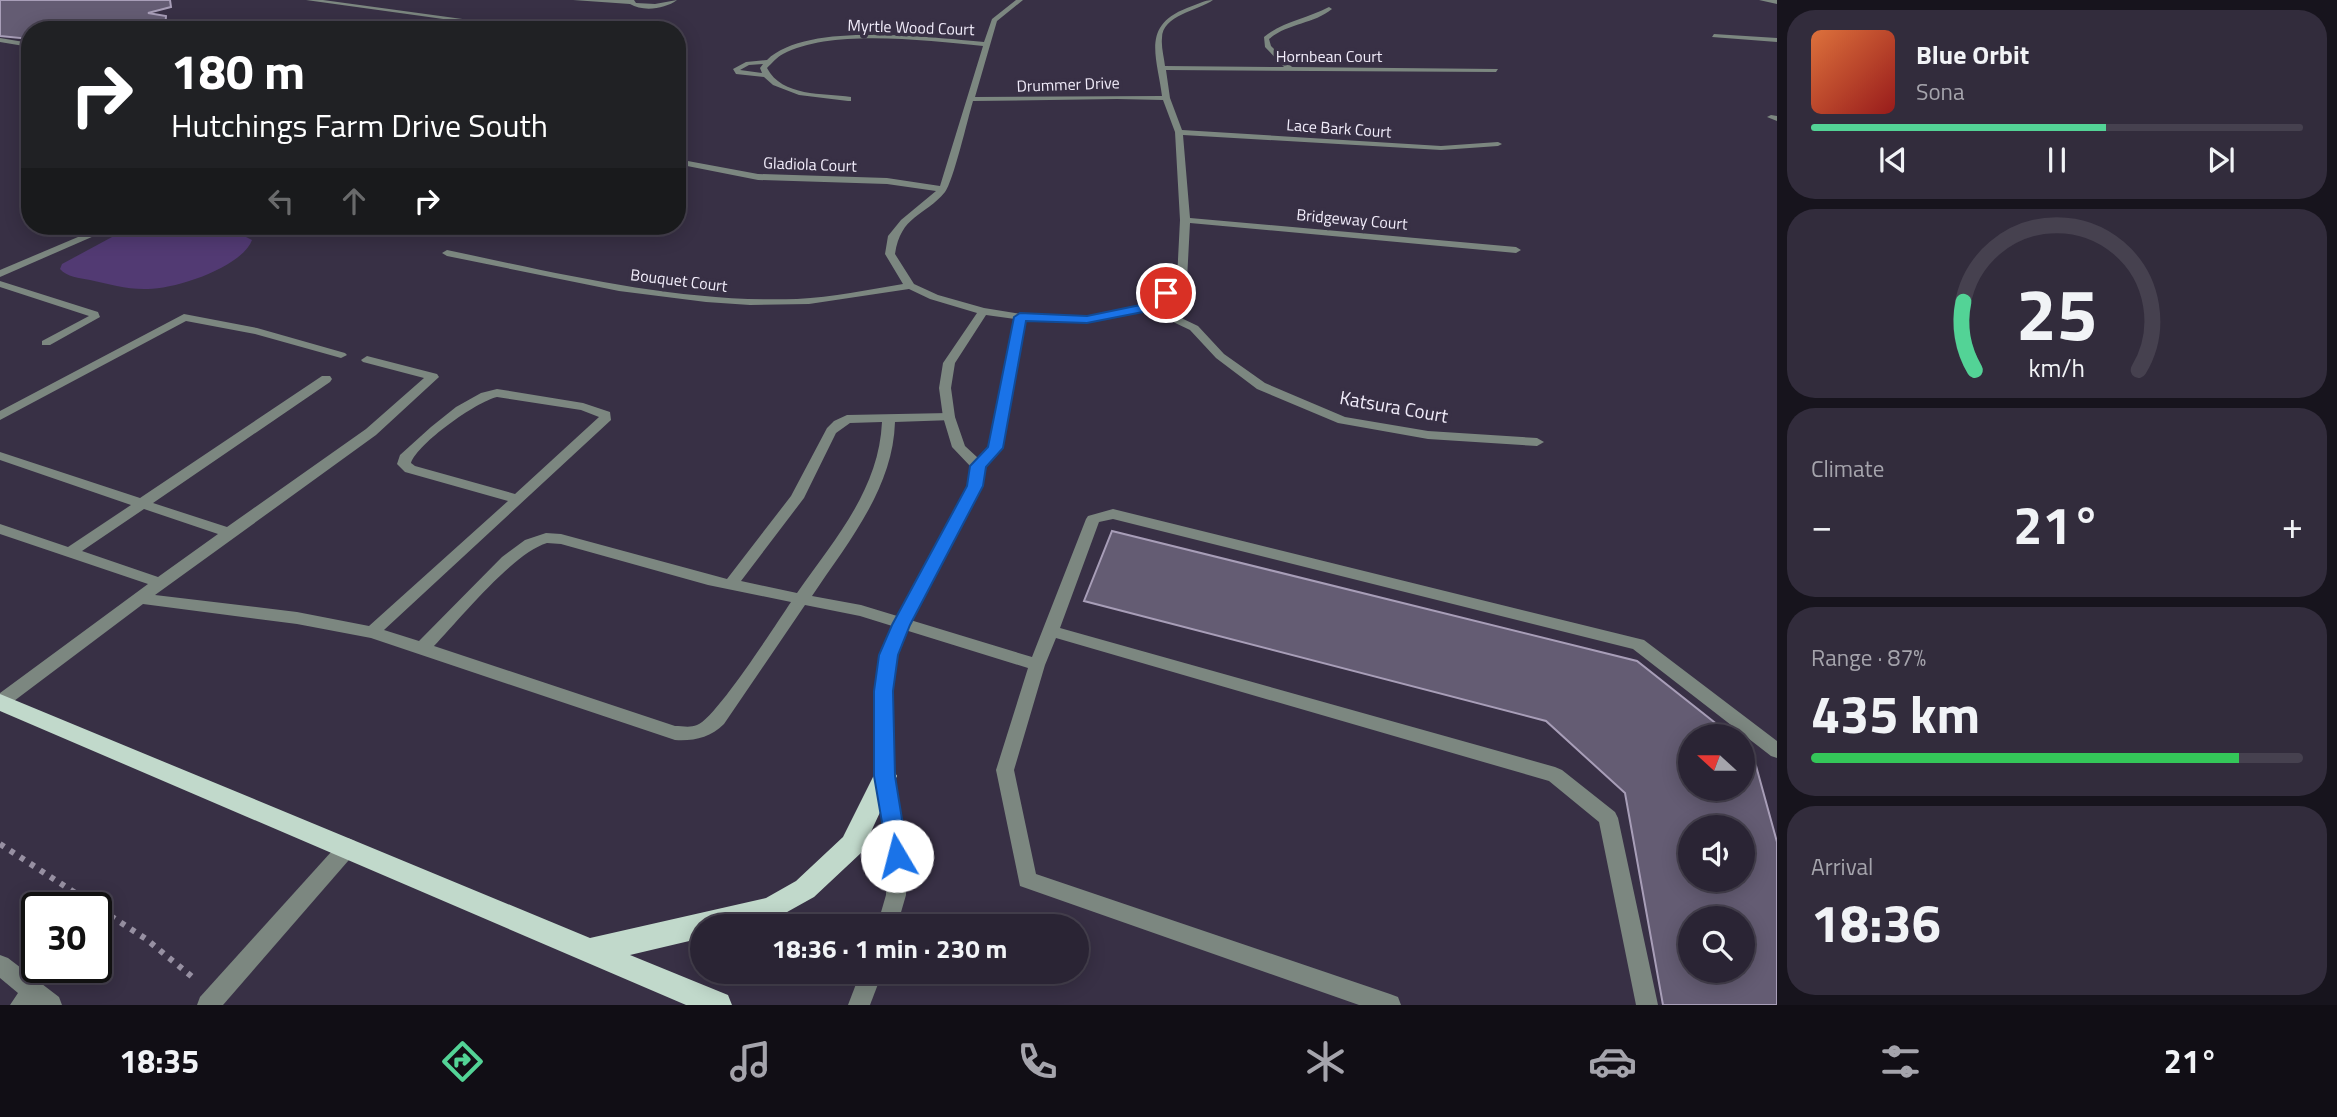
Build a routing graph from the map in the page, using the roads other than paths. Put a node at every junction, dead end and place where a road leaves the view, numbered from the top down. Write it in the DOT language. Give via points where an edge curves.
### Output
graph roads {
  1 [pos="309,0"];
  2 [pos="576,0"];
  3 [pos="674,0"];
  4 [pos="1017,0"];
  5 [pos="1210,0"];
  6 [pos="1762,0"];
  7 [pos="630,1"];
  8 [pos="1777,2"];
  9 [pos="1329,9"];
  10 [pos="471,21"];
  11 [pos="828,32"];
  12 [pos="1714,36"];
  13 [pos="834,39"];
  14 [pos="0,40"];
  15 [pos="1777,40"];
  16 [pos="21,44"];
  17 [pos="987,44"];
  18 [pos="766,62"];
  19 [pos="1163,68"];
  20 [pos="1291,70"];
  21 [pos="1496,70"];
  22 [pos="765,75"];
  23 [pos="1166,97"];
  24 [pos="848,99"];
  25 [pos="971,99"];
  26 [pos="1179,132"];
  27 [pos="1498,144"];
  28 [pos="686,163"];
  29 [pos="943,188"];
  30 [pos="1185,220"];
  31 [pos="91,235"];
  32 [pos="1516,250"];
  33 [pos="447,253"];
  34 [pos="0,274"];
  35 [pos="0,284"];
  36 [pos="910,285"];
  37 [pos="1149,307"];
  38 [pos="983,311"];
  39 [pos="1020,317"];
  40 [pos="46,343"];
  41 [pos="341,355"];
  42 [pos="367,360"];
  43 [pos="326,379"];
  44 [pos="0,416"];
  45 [pos="889,417"];
  46 [pos="949,417"];
  47 [pos="1537,442"];
  48 [pos="0,456"];
  49 [pos="978,466"];
  50 [pos="517,499"];
  51 [pos="143,503"];
  52 [pos="0,529"];
  53 [pos="229,533"];
  54 [pos="69,553"];
  55 [pos="160,583"];
  56 [pos="730,585"];
  57 [pos="140,598"];
  58 [pos="801,600"];
  59 [pos="901,625"];
  60 [pos="1051,631"];
  61 [pos="372,632"];
  62 [pos="422,648"];
  63 [pos="1037,665"];
  64 [pos="0,702"];
  65 [pos="1777,751"];
  66 [pos="885,776"];
  67 [pos="348,847"];
  68 [pos="751,914"];
  69 [pos="890,914"];
  70 [pos="690,929"];
  71 [pos="589,951"];
  72 [pos="0,965"];
  73 [pos="867,984"];
  74 [pos="213,999"];
  75 [pos="36,1001"];
  76 [pos="718,1005"];
  77 [pos="859,1005"];
  78 [pos="1390,1005"];
  79 [pos="1647,1005"];
  1 -- 10 [label="street"];
  2 -- 7 [label="street"];
  3 -- 7 [label="street" via="652,6"];
  4 -- 17 [label="street" via="994,20"];
  5 -- 19 [label="street" via="1175,15 1161,27"];
  6 -- 8 [label="street"];
  9 -- 20 [label="street" via="1321,16 1275,29 1266,38 1268,47"];
  11 -- 13 [label="street, Myrtle Wood Court"];
  12 -- 15 [label="street"];
  13 -- 17 [label="street, Myrtle Wood Court"];
  13 -- 18 [label="street, Myrtle Wood Court" via="788,48"];
  14 -- 16 [label="street"];
  17 -- 25 [label="street"];
  18 -- 22 [label="street"];
  18 -- 22 [label="street, Myrtle Wood Court" via="736,69 738,73"];
  19 -- 20 [label="street, Hornbean Court"];
  19 -- 23 [label="street"];
  20 -- 21 [label="street, Hornbean Court"];
  22 -- 24 [label="street, Myrtle Wood Court" via="787,89"];
  23 -- 25 [label="street, Drummer Drive"];
  23 -- 26 [label="street"];
  25 -- 29 [label="street"];
  26 -- 27 [label="street, Lace Bark Court" via="1441,148"];
  26 -- 30 [label="street"];
  28 -- 29 [label="street, Gladiola Court" via="758,177 887,181"];
  29 -- 36 [label="street" via="893,236 890,254"];
  30 -- 32 [label="street, Bridgeway Court"];
  30 -- 37 [label="street" via="1182,280"];
  31 -- 34 [label="street"];
  33 -- 36 [label="street, Bouquet Court" via="646,294 709,300 797,302"];
  35 -- 40 [label="street" via="95,317"];
  36 -- 38 [label="street"];
  37 -- 39 [label="street" via="1087,319"];
  37 -- 47 [label="street, Katsura Court" via="1194,328 1220,356 1261,386 1342,420 1428,435"];
  38 -- 39 [label="street"];
  38 -- 46 [label="street" via="949,363 945,388"];
  39 -- 49 [label="street" via="996,448"];
  41 -- 44 [label="street" via="257,331 184,317"];
  42 -- 53 [label="street" via="433,377 371,432"];
  43 -- 51 [label="street"];
  45 -- 46 [label="street"];
  45 -- 56 [label="street" via="837,423 805,486"];
  45 -- 58 [label="street" via="888,443 877,482"];
  46 -- 49 [label="street" via="959,447"];
  48 -- 51 [label="street"];
  49 -- 59 [label="street" via="975,486"];
  50 -- 50 [label="street" via="605,420 606,415 583,407 488,394 405,458 410,469"];
  50 -- 61 [label="street"];
  51 -- 53 [label="street"];
  51 -- 54 [label="street"];
  52 -- 54 [label="street"];
  53 -- 55 [label="street"];
  54 -- 55 [label="street"];
  55 -- 57 [label="street"];
  56 -- 58 [label="street"];
  56 -- 62 [label="street" via="546,538 530,543 508,561"];
  57 -- 61 [label="street"];
  57 -- 64 [label="street"];
  58 -- 59 [label="street" via="861,611"];
  58 -- 62 [label="street" via="712,726 696,735 675,733"];
  59 -- 63 [label="street"];
  59 -- 66 [label="street" via="888,655 883,691"];
  60 -- 63 [label="street"];
  60 -- 65 [label="street" via="1093,519 1113,514 1638,644"];
  60 -- 79 [label="street" via="1555,775 1608,818"];
  61 -- 62 [label="street"];
  63 -- 78 [label="street" via="1005,770 1027,880"];
  64 -- 67 [label="main road"];
  66 -- 68 [label="main road" via="852,845 805,889 771,909"];
  66 -- 69 [label="street" via="897,856"];
  67 -- 71 [label="main road"];
  67 -- 74 [label="street"];
  70 -- 71 [label="main road"];
  71 -- 76 [label="main road"];
  72 -- 75 [label="street"];
  73 -- 77 [label="street"];
}
